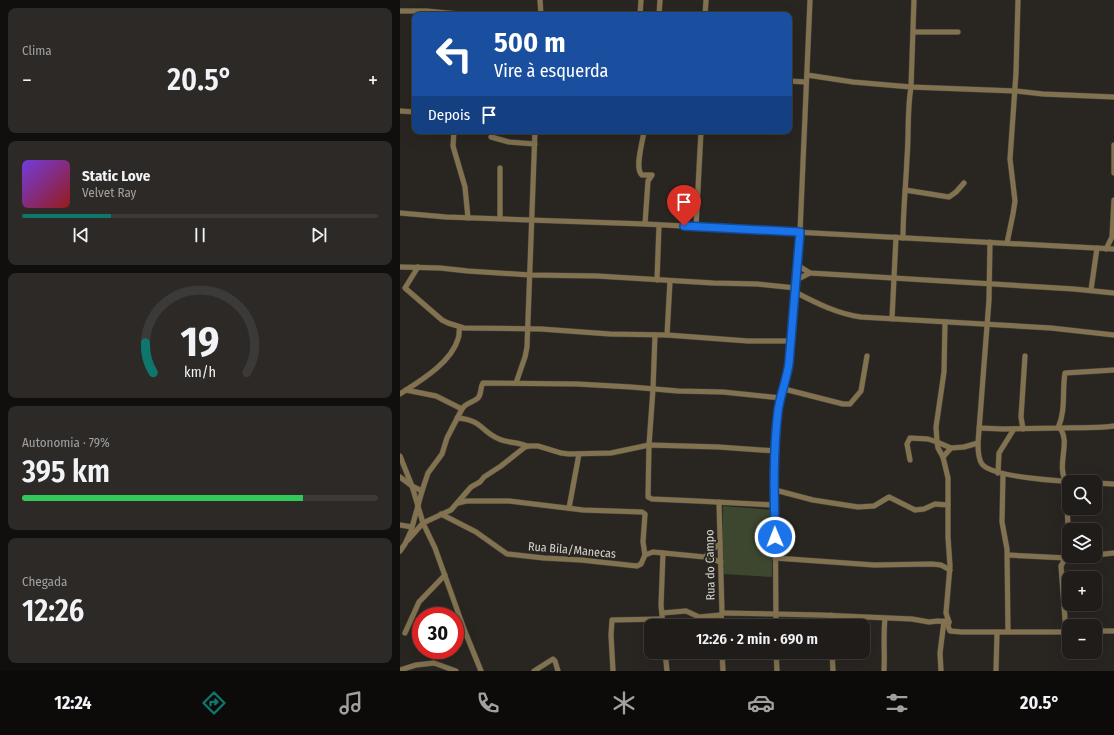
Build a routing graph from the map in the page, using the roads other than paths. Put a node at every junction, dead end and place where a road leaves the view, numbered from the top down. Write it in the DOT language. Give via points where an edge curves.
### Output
graph roads {
  1 [pos="540,0"];
  2 [pos="641,0"];
  3 [pos="660,0"];
  4 [pos="706,0"];
  5 [pos="810,0"];
  6 [pos="914,0"];
  7 [pos="1018,0"];
  8 [pos="400,11"];
  9 [pos="432,12"];
  10 [pos="541,12"];
  11 [pos="640,12"];
  12 [pos="659,12"];
  13 [pos="705,12"];
  14 [pos="914,32"];
  15 [pos="958,32"];
  16 [pos="807,74"];
  17 [pos="792,81"];
  18 [pos="806,82"];
  19 [pos="911,87"];
  20 [pos="1015,91"];
  21 [pos="1114,97"];
  22 [pos="400,112"];
  23 [pos="412,112"];
  24 [pos="454,134"];
  25 [pos="535,134"];
  26 [pos="643,134"];
  27 [pos="701,134"];
  28 [pos="491,137"];
  29 [pos="535,144"];
  30 [pos="1114,145"];
  31 [pos="500,168"];
  32 [pos="1114,172"];
  33 [pos="964,183"];
  34 [pos="905,190"];
  35 [pos="1114,200"];
  36 [pos="400,213"];
  37 [pos="468,218"];
  38 [pos="500,218"];
  39 [pos="532,220"];
  40 [pos="645,224"];
  41 [pos="659,225"];
  42 [pos="696,227"];
  43 [pos="800,232"];
  44 [pos="896,237"];
  45 [pos="903,238"];
  46 [pos="1113,240"];
  47 [pos="990,242"];
  48 [pos="1007,243"];
  49 [pos="1096,248"];
  50 [pos="1106,249"];
  51 [pos="1114,249"];
  52 [pos="797,265"];
  53 [pos="400,267"];
  54 [pos="418,267"];
  55 [pos="810,273"];
  56 [pos="530,275"];
  57 [pos="894,279"];
  58 [pos="657,280"];
  59 [pos="670,280"];
  60 [pos="796,280"];
  61 [pos="989,284"];
  62 [pos="796,290"];
  63 [pos="1091,290"];
  64 [pos="1114,293"];
  65 [pos="892,319"];
  66 [pos="945,322"];
  67 [pos="987,325"];
  68 [pos="460,327"];
  69 [pos="529,329"];
  70 [pos="655,335"];
  71 [pos="667,335"];
  72 [pos="1114,335"];
  73 [pos="791,341"];
  74 [pos="867,356"];
  75 [pos="1025,356"];
  76 [pos="1114,370"];
  77 [pos="516,383"];
  78 [pos="653,389"];
  79 [pos="784,389"];
  80 [pos="406,390"];
  81 [pos="400,394"];
  82 [pos="781,398"];
  83 [pos="462,409"];
  84 [pos="457,418"];
  85 [pos="1114,426"];
  86 [pos="1069,427"];
  87 [pos="979,428"];
  88 [pos="1060,428"];
  89 [pos="1014,429"];
  90 [pos="1023,429"];
  91 [pos="1064,434"];
  92 [pos="937,442"];
  93 [pos="978,443"];
  94 [pos="649,445"];
  95 [pos="527,446"];
  96 [pos="951,448"];
  97 [pos="776,451"];
  98 [pos="579,454"];
  99 [pos="400,456"];
  100 [pos="943,457"];
  101 [pos="910,460"];
  102 [pos="1001,474"];
  103 [pos="1064,475"];
  104 [pos="400,477"];
  105 [pos="1062,482"];
  106 [pos="1102,483"];
  107 [pos="1114,484"];
  108 [pos="412,486"];
  109 [pos="775,490"];
  110 [pos="422,491"];
  111 [pos="718,502"];
  112 [pos="458,503"];
  113 [pos="774,505"];
  114 [pos="948,505"];
  115 [pos="418,506"];
  116 [pos="569,508"];
  117 [pos="442,514"];
  118 [pos="430,520"];
  119 [pos="423,523"];
  120 [pos="400,526"];
  121 [pos="412,527"];
  122 [pos="428,533"];
  123 [pos="720,543"];
  124 [pos="405,544"];
  125 [pos="400,551"];
  126 [pos="663,553"];
  127 [pos="1114,553"];
  128 [pos="645,554"];
  129 [pos="1102,554"];
  130 [pos="1008,555"];
  131 [pos="705,557"];
  132 [pos="775,558"];
  133 [pos="1062,558"];
  134 [pos="721,562"];
  135 [pos="1063,563"];
  136 [pos="950,570"];
  137 [pos="445,575"];
  138 [pos="721,614"];
  139 [pos="776,615"];
  140 [pos="662,616"];
  141 [pos="831,616"];
  142 [pos="662,619"];
  143 [pos="721,619"];
  144 [pos="776,619"];
  145 [pos="886,619"];
  146 [pos="1067,619"];
  147 [pos="945,621"];
  148 [pos="1113,629"];
  149 [pos="1102,630"];
  150 [pos="997,632"];
  151 [pos="1008,632"];
  152 [pos="1062,632"];
  153 [pos="405,633"];
  154 [pos="666,659"];
  155 [pos="722,659"];
  156 [pos="776,659"];
  157 [pos="832,659"];
  158 [pos="400,670"];
  159 [pos="456,671"];
  160 [pos="481,671"];
  161 [pos="534,671"];
  162 [pos="558,671"];
  163 [pos="613,671"];
  164 [pos="667,671"];
  165 [pos="723,671"];
  166 [pos="777,671"];
  167 [pos="833,671"];
  168 [pos="884,671"];
  169 [pos="941,671"];
  170 [pos="996,671"];
  1 -- 10 [label="street"];
  2 -- 11 [label="street"];
  3 -- 12 [label="street"];
  4 -- 13 [label="street"];
  5 -- 16 [label="street"];
  6 -- 14 [label="street"];
  7 -- 20 [label="street"];
  8 -- 9 [label="street"];
  14 -- 15 [label="street"];
  14 -- 19 [label="street"];
  16 -- 18 [label="street"];
  16 -- 19 [label="street" via="853,82"];
  17 -- 18 [label="street"];
  18 -- 43 [label="street"];
  19 -- 20 [label="street"];
  19 -- 34 [label="street"];
  20 -- 21 [label="street"];
  20 -- 48 [label="street" via="1010,159 1015,201"];
  22 -- 23 [label="street"];
  24 -- 37 [label="street" via="453,146 465,187"];
  25 -- 29 [label="street"];
  26 -- 40 [label="street" via="639,171 652,175 648,181"];
  27 -- 42 [label="street"];
  28 -- 29 [label="street" via="509,142"];
  29 -- 39 [label="street"];
  30 -- 32 [label="street"];
  31 -- 38 [label="street"];
  33 -- 34 [label="street" via="949,196"];
  34 -- 45 [label="street"];
  35 -- 46 [label="street"];
  36 -- 37 [label="street"];
  37 -- 38 [label="street"];
  38 -- 39 [label="street"];
  39 -- 40 [label="street"];
  39 -- 56 [label="street"];
  40 -- 41 [label="street"];
  41 -- 42 [label="street"];
  41 -- 58 [label="street"];
  42 -- 43 [label="street"];
  43 -- 44 [label="street"];
  43 -- 52 [label="street"];
  44 -- 45 [label="street"];
  44 -- 57 [label="street"];
  45 -- 47 [label="street"];
  46 -- 50 [label="street"];
  47 -- 48 [label="street"];
  47 -- 61 [label="street"];
  48 -- 49 [label="street"];
  49 -- 50 [label="street"];
  49 -- 63 [label="street"];
  50 -- 51 [label="street"];
  52 -- 55 [label="street"];
  52 -- 60 [label="street"];
  53 -- 54 [label="street"];
  54 -- 56 [label="street"];
  54 -- 68 [label="street" via="405,288 442,320"];
  55 -- 57 [label="street"];
  55 -- 60 [label="street"];
  56 -- 58 [label="street"];
  56 -- 69 [label="street"];
  57 -- 61 [label="street"];
  57 -- 65 [label="street"];
  58 -- 59 [label="street"];
  59 -- 62 [label="street" via="757,284"];
  59 -- 71 [label="street"];
  60 -- 62 [label="street"];
  61 -- 63 [label="street"];
  61 -- 67 [label="street"];
  62 -- 65 [label="street" via="812,301 850,316"];
  62 -- 73 [label="street"];
  63 -- 64 [label="street"];
  65 -- 66 [label="street"];
  66 -- 67 [label="street"];
  66 -- 92 [label="street" via="944,372 936,427"];
  67 -- 72 [label="street" via="1051,328"];
  67 -- 87 [label="street"];
  68 -- 69 [label="street"];
  68 -- 80 [label="street" via="458,340 440,365"];
  69 -- 70 [label="street"];
  69 -- 77 [label="street" via="527,352"];
  70 -- 71 [label="street"];
  70 -- 78 [label="street"];
  71 -- 73 [label="street" via="748,341"];
  73 -- 79 [label="street"];
  74 -- 79 [label="street" via="861,391 850,404"];
  75 -- 90 [label="street" via="1021,417"];
  76 -- 88 [label="street" via="1065,373"];
  77 -- 78 [label="street"];
  77 -- 83 [label="street" via="482,383 476,400 464,405"];
  78 -- 82 [label="street"];
  78 -- 94 [label="street"];
  79 -- 82 [label="street"];
  80 -- 81 [label="street"];
  80 -- 83 [label="street" via="436,396"];
  82 -- 97 [label="street"];
  83 -- 84 [label="street"];
  84 -- 95 [label="street" via="474,421 501,440"];
  84 -- 110 [label="street" via="442,454 428,473"];
  85 -- 86 [label="street"];
  86 -- 88 [label="street"];
  86 -- 91 [label="street"];
  87 -- 89 [label="street"];
  87 -- 93 [label="street"];
  88 -- 90 [label="street"];
  88 -- 91 [label="street"];
  89 -- 90 [label="street"];
  89 -- 102 [label="street" via="999,453"];
  91 -- 103 [label="street"];
  92 -- 96 [label="street"];
  92 -- 100 [label="street"];
  92 -- 101 [label="street" via="910,438 907,444"];
  93 -- 96 [label="street"];
  93 -- 102 [label="street" via="981,463"];
  94 -- 97 [label="street"];
  94 -- 98 [label="street" via="611,453"];
  94 -- 111 [label="street" via="649,498"];
  95 -- 98 [label="street" via="538,446 564,454"];
  95 -- 112 [label="street" via="471,487"];
  96 -- 100 [label="street"];
  97 -- 109 [label="street"];
  98 -- 116 [label="street"];
  99 -- 108 [label="street"];
  100 -- 114 [label="street" via="948,478"];
  102 -- 105 [label="street"];
  102 -- 130 [label="street" via="1002,522"];
  104 -- 108 [label="street"];
  106 -- 107 [label="street"];
  108 -- 110 [label="street"];
  108 -- 115 [label="street"];
  109 -- 113 [label="street"];
  109 -- 114 [label="street" via="852,507 874,506 889,497 917,511 932,505"];
  110 -- 115 [label="street"];
  111 -- 113 [label="street"];
  111 -- 123 [label="street, Rua do Campo"];
  112 -- 116 [label="street" via="509,501"];
  112 -- 117 [label="street"];
  113 -- 132 [label="street"];
  114 -- 136 [label="street"];
  115 -- 119 [label="street"];
  115 -- 121 [label="street"];
  116 -- 128 [label="street" via="644,512"];
  117 -- 118 [label="street"];
  117 -- 128 [label="street, Rua Bila/Manecas" via="476,532 503,552 514,556 637,566 641,564"];
  118 -- 119 [label="street"];
  118 -- 122 [label="street"];
  119 -- 122 [label="street"];
  119 -- 124 [label="street"];
  120 -- 121 [label="street"];
  121 -- 124 [label="street"];
  122 -- 137 [label="street"];
  123 -- 131 [label="street"];
  123 -- 134 [label="street, Rua do Campo"];
  124 -- 125 [label="street"];
  126 -- 128 [label="street"];
  126 -- 131 [label="street"];
  126 -- 140 [label="street"];
  127 -- 129 [label="street"];
  130 -- 133 [label="street"];
  130 -- 151 [label="street"];
  131 -- 134 [label="street"];
  132 -- 136 [label="street" via="874,565 938,565"];
  132 -- 139 [label="street"];
  134 -- 138 [label="street, Rua do Campo"];
  135 -- 146 [label="street" via="1061,566"];
  136 -- 147 [label="street"];
  137 -- 153 [label="street" via="419,602"];
  137 -- 160 [label="street"];
  138 -- 139 [label="street"];
  138 -- 140 [label="street" via="699,617 686,611"];
  138 -- 143 [label="street, Rua do Campo"];
  139 -- 141 [label="street"];
  139 -- 144 [label="street"];
  140 -- 142 [label="street"];
  140 -- 163 [label="street" via="612,620"];
  141 -- 145 [label="street"];
  145 -- 147 [label="street"];
  145 -- 168 [label="street"];
  147 -- 150 [label="street" via="950,631"];
  147 -- 169 [label="street" via="940,653"];
  148 -- 149 [label="street"];
  150 -- 151 [label="street"];
  150 -- 170 [label="street"];
  151 -- 152 [label="street"];
  154 -- 164 [label="street"];
  155 -- 165 [label="street"];
  156 -- 166 [label="street"];
  157 -- 167 [label="street"];
  158 -- 159 [label="street" via="431,663"];
  161 -- 162 [label="street" via="554,660"];
}
